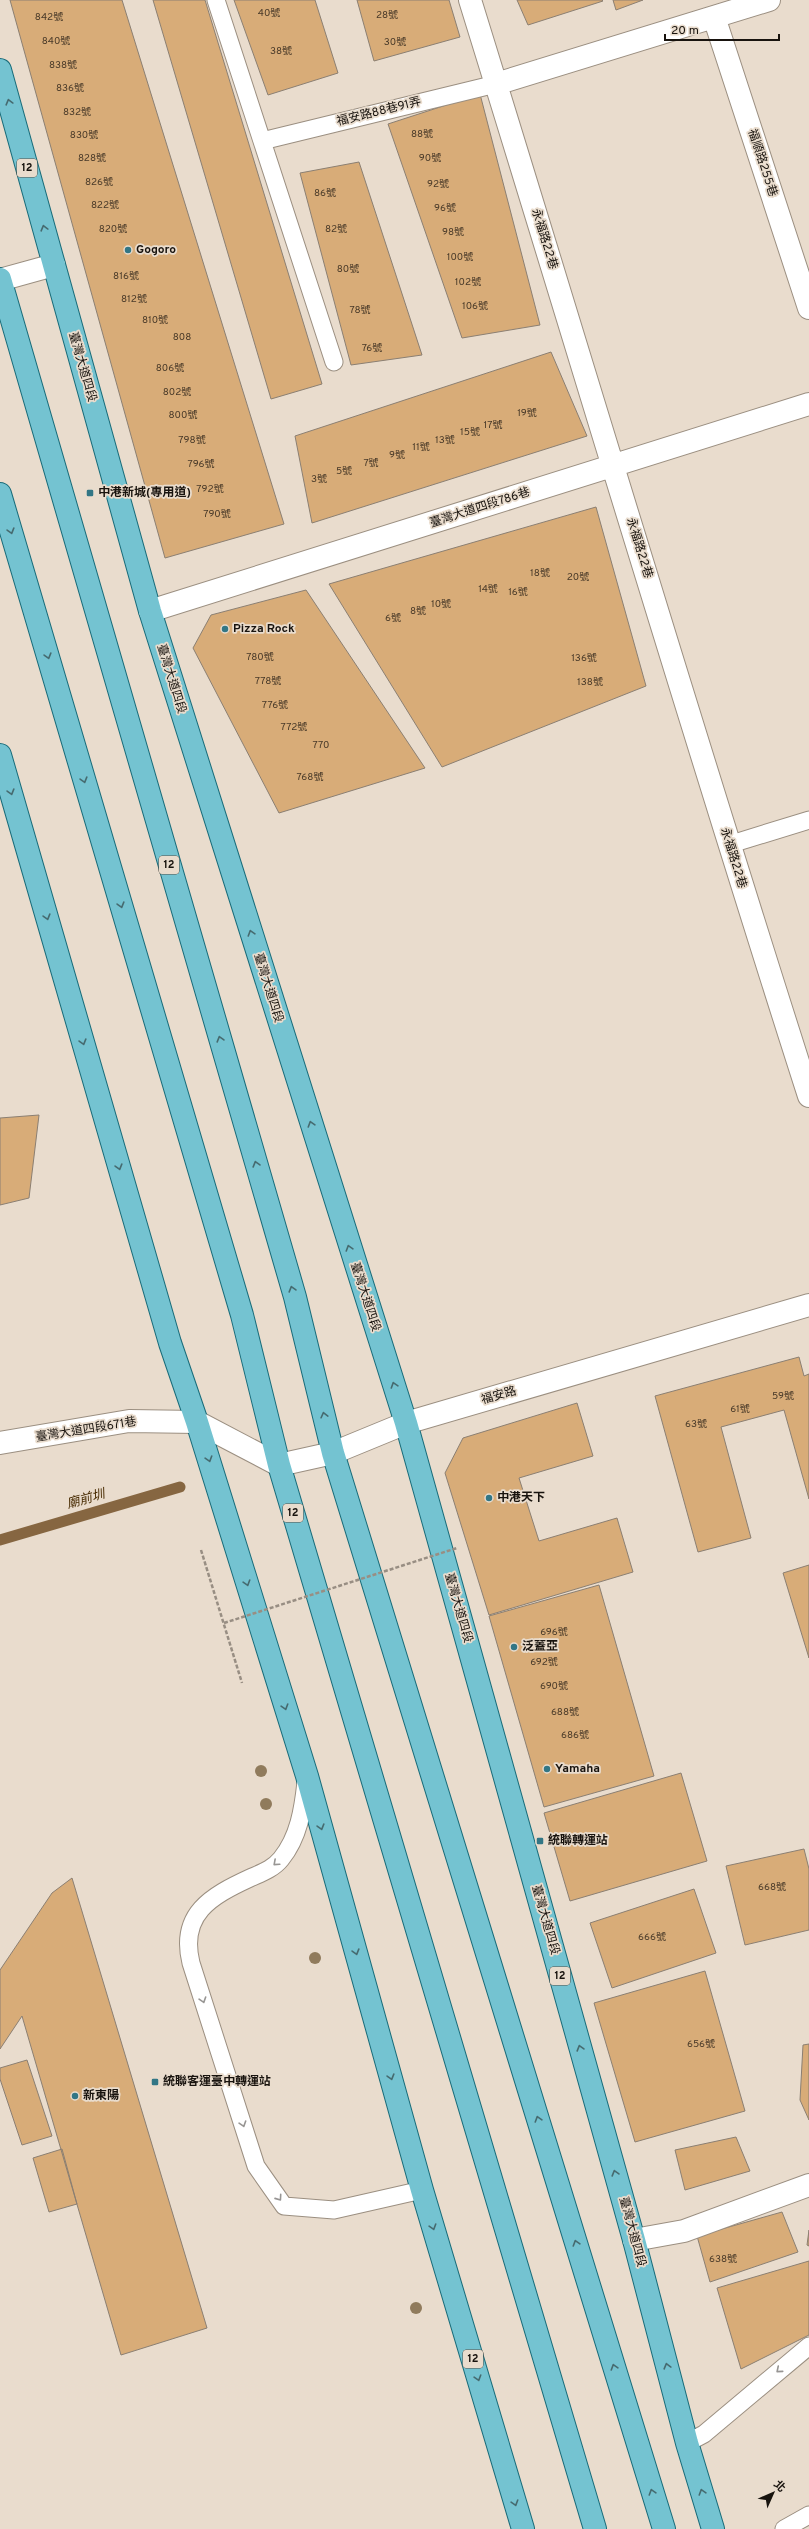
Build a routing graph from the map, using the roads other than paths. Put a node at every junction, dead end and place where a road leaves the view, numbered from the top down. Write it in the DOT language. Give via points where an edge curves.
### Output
graph roads {
  1 [pos="216,0"];
  2 [pos="470,0"];
  3 [pos="769,0"];
  4 [pos="714,17"];
  5 [pos="0,70"];
  6 [pos="496,84"];
  7 [pos="262,141"];
  8 [pos="54,265"];
  9 [pos="0,279"];
  10 [pos="809,308"];
  11 [pos="334,362"];
  12 [pos="809,404"];
  13 [pos="614,465"];
  14 [pos="0,494"];
  15 [pos="150,611"];
  16 [pos="0,755"];
  17 [pos="809,820"];
  18 [pos="728,845"];
  19 [pos="809,1096"];
  20 [pos="809,1305"];
  21 [pos="197,1422"];
  22 [pos="406,1422"];
  23 [pos="0,1443"];
  24 [pos="333,1453"];
  25 [pos="279,1465"];
  26 [pos="307,1776"];
  27 [pos="809,2185"];
  28 [pos="422,2190"];
  29 [pos="634,2240"];
  30 [pos="809,2346"];
  31 [pos="687,2443"];
  32 [pos="809,2516"];
  33 [pos="523,2529"];
  34 [pos="595,2529"];
  35 [pos="664,2529"];
  36 [pos="713,2529"];
  37 [pos="784,2529"];
  1 -- 7 [label="lane"];
  2 -- 6 [label="street, 永福路22巷"];
  3 -- 4 [label="street"];
  4 -- 6 [label="street"];
  4 -- 10 [label="street, 福順路255巷"];
  8 -- 5 [label="main road, 臺灣大道四段 / 12, one-way"];
  6 -- 7 [label="lane, 福安路88巷91弄"];
  6 -- 13 [label="street, 永福路22巷"];
  7 -- 11 [label="lane"];
  8 -- 9 [label="street"];
  8 -- 15 [label="main road, 臺灣大道四段 / 12"];
  24 -- 9 [label="main road, 12, one-way" via="295,1297"];
  12 -- 13 [label="street, 臺灣大道四段786巷"];
  13 -- 15 [label="street, 臺灣大道四段786巷"];
  13 -- 18 [label="street, 永福路22巷"];
  14 -- 25 [label="main road, 12, one-way" via="242,1315"];
  22 -- 15 [label="main road, 臺灣大道四段 / 12, one-way"];
  16 -- 21 [label="main road, 12, one-way" via="168,1335"];
  17 -- 18 [label="lane"];
  18 -- 19 [label="street, 永福路22巷"];
  20 -- 22 [label="street, 福安路"];
  21 -- 23 [label="street, 臺灣大道四段671巷" via="129,1421"];
  21 -- 25 [label="street"];
  21 -- 26 [label="main road, 12, one-way"];
  22 -- 24 [label="street, 福安路"];
  29 -- 22 [label="main road, 臺灣大道四段 / 12, one-way"];
  24 -- 25 [label="street, 福安路"];
  35 -- 24 [label="main road, 12, one-way"];
  25 -- 34 [label="main road, 12"];
  26 -- 28 [label="main road, 12, one-way"];
  26 -- 28 [label="lane, one-way" via="303,1813 286,1852 269,1869 234,1886 201,1908 192,1921 189,1935 188,1951 191,1963 256,2166 284,2206 334,2210"];
  27 -- 29 [label="street" via="684,2231"];
  28 -- 33 [label="main road, 12, one-way"];
  31 -- 29 [label="main road, 臺灣大道四段 / 12, one-way"];
  30 -- 31 [label="lane, one-way" via="704,2434"];
  36 -- 31 [label="main road, 臺灣大道四段 / 12, one-way"];
  32 -- 37 [label="lane"];
}
